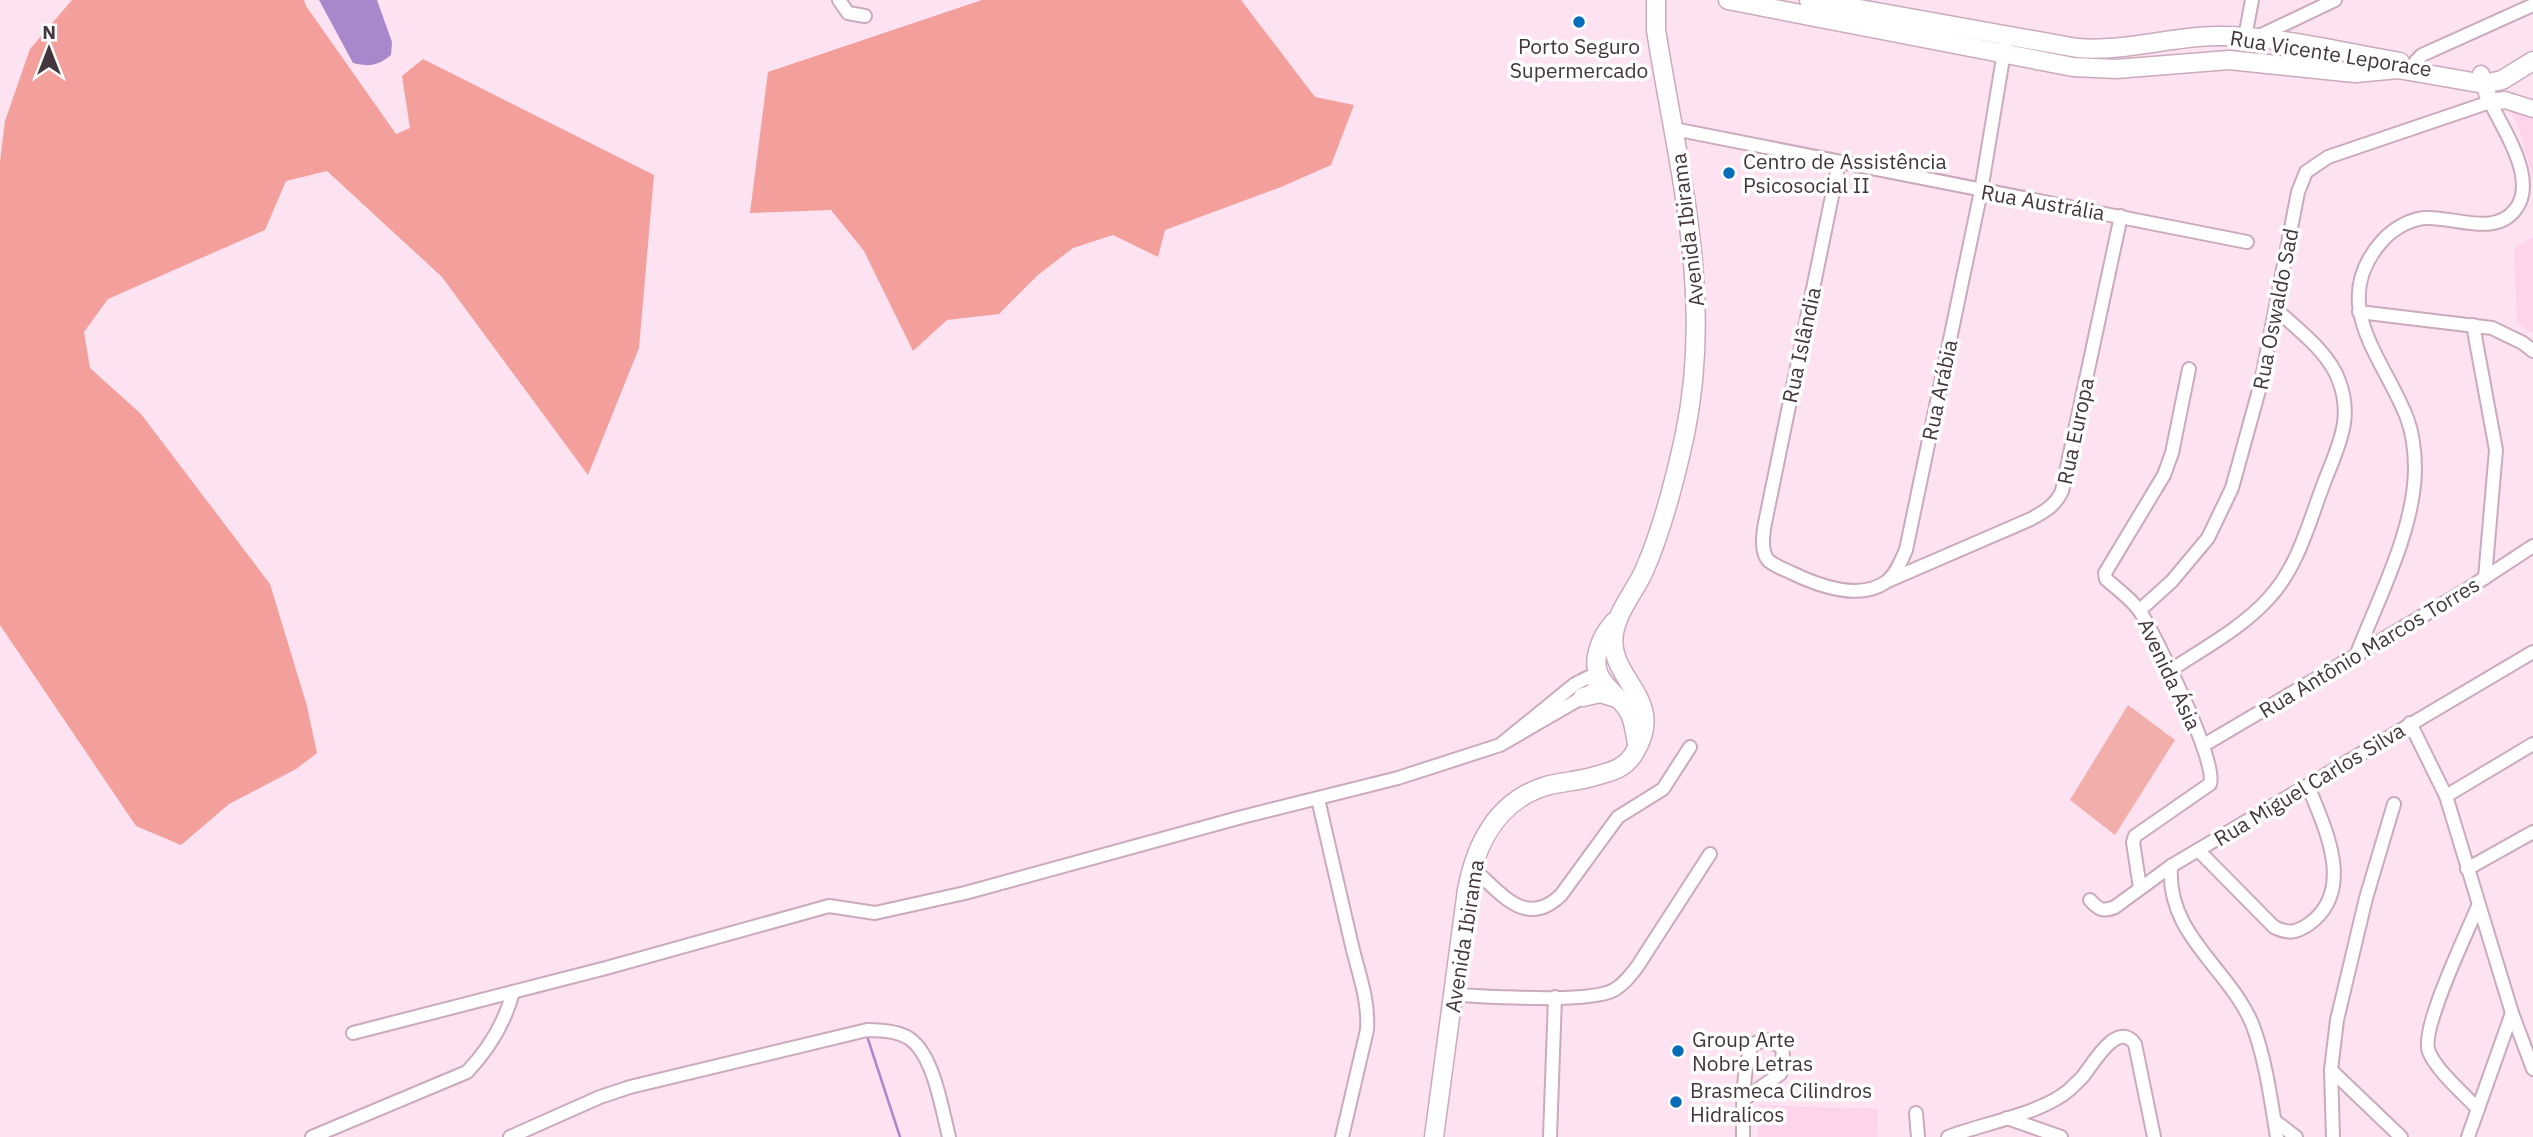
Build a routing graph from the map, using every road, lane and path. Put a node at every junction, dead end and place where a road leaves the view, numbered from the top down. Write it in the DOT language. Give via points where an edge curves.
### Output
graph roads {
  1 [pos="839,0"];
  2 [pos="1656,0"];
  3 [pos="1728,0"];
  4 [pos="1809,0"];
  5 [pos="2252,0"];
  6 [pos="2335,0"];
  7 [pos="2533,5"];
  8 [pos="865,16"];
  9 [pos="2007,36"];
  10 [pos="2250,37"];
  11 [pos="2003,55"];
  12 [pos="2533,59"];
  13 [pos="2357,64"];
  14 [pos="2413,67"];
  15 [pos="2482,79"];
  16 [pos="2490,102"];
  17 [pos="2533,109"];
  18 [pos="1674,129"];
  19 [pos="1839,162"];
  20 [pos="1981,191"];
  21 [pos="2121,216"];
  22 [pos="2247,242"];
  23 [pos="2277,310"];
  24 [pos="2359,312"];
  25 [pos="2473,326"];
  26 [pos="2533,351"];
  27 [pos="2189,369"];
  28 [pos="2533,546"];
  29 [pos="2485,578"];
  30 [pos="1886,582"];
  31 [pos="2140,610"];
  32 [pos="1620,616"];
  33 [pos="1613,647"];
  34 [pos="2533,652"];
  35 [pos="2356,656"];
  36 [pos="2171,670"];
  37 [pos="1600,679"];
  38 [pos="1629,681"];
  39 [pos="1583,696"];
  40 [pos="1616,698"];
  41 [pos="2410,723"];
  42 [pos="2533,744"];
  43 [pos="1500,745"];
  44 [pos="2204,745"];
  45 [pos="1637,747"];
  46 [pos="1690,747"];
  47 [pos="2308,786"];
  48 [pos="2446,796"];
  49 [pos="1318,799"];
  50 [pos="2394,804"];
  51 [pos="2533,832"];
  52 [pos="2198,850"];
  53 [pos="1710,854"];
  54 [pos="2171,866"];
  55 [pos="1472,868"];
  56 [pos="2467,869"];
  57 [pos="2140,888"];
  58 [pos="2090,900"];
  59 [pos="2478,906"];
  60 [pos="513,992"];
  61 [pos="1454,995"];
  62 [pos="1555,997"];
  63 [pos="2512,1013"];
  64 [pos="353,1033"];
  65 [pos="2533,1069"];
  66 [pos="2331,1070"];
  67 [pos="1744,1099"];
  68 [pos="2478,1109"];
  69 [pos="1916,1113"];
  70 [pos="2007,1118"];
  71 [pos="2275,1121"];
  72 [pos="1991,1122"];
  73 [pos="313,1137"];
  74 [pos="510,1137"];
  75 [pos="948,1137"];
  76 [pos="1342,1137"];
  77 [pos="1434,1137"];
  78 [pos="1550,1137"];
  79 [pos="1743,1137"];
  80 [pos="1918,1137"];
  81 [pos="1948,1137"];
  82 [pos="1992,1137"];
  83 [pos="2061,1137"];
  84 [pos="2154,1137"];
  85 [pos="2277,1137"];
  86 [pos="2296,1137"];
  87 [pos="2333,1137"];
  88 [pos="2400,1137"];
  89 [pos="2468,1137"];
  1 -- 8 [label="street" via="848,13"];
  2 -- 18 [label="main road, Avenida Ibirama" via="1656,30"];
  3 -- 11 [label="main road"];
  4 -- 9 [label="main road, Rua Vicente Leporace"];
  5 -- 10 [label="street"];
  6 -- 10 [label="street"];
  7 -- 14 [label="street" via="2422,55"];
  9 -- 10 [label="main road, Rua Vicente Leporace" via="2106,50 2191,38"];
  9 -- 11 [label="street, Rua Arábia"];
  10 -- 13 [label="main road, Rua Vicente Leporace"];
  11 -- 13 [label="main road" via="2108,69 2229,60"];
  11 -- 20 [label="street, Rua Arábia"];
  12 -- 15 [label="main road"];
  13 -- 14 [label="main road, Rua Vicente Leporace"];
  14 -- 15 [label="main road, Rua Vicente Leporace"];
  15 -- 16 [label="street"];
  16 -- 17 [label="street" via="2505,100"];
  16 -- 23 [label="street, Rua Oswaldo Sad" via="2328,157 2306,172 2298,192"];
  16 -- 24 [label="street" via="2522,172 2517,208 2491,224 2426,218 2400,226 2385,238 2366,267"];
  18 -- 19 [label="street, Rua Austrália"];
  18 -- 32 [label="main road, Avenida Ibirama" via="1694,257 1694,375 1685,434 1659,532"];
  19 -- 20 [label="street, Rua Austrália"];
  19 -- 30 [label="street, Rua Islândia" via="1763,546 1769,561 1814,584 1851,590"];
  20 -- 21 [label="street, Rua Austrália"];
  20 -- 30 [label="street, Rua Arábia" via="1906,550"];
  21 -- 22 [label="street, Rua Austrália"];
  21 -- 30 [label="street, Rua Europa" via="2058,499 2039,515"];
  23 -- 31 [label="street, Rua Oswaldo Sad" via="2261,383 2222,510 2208,538"];
  23 -- 36 [label="street" via="2335,370 2345,412 2339,444 2302,541 2270,597 2232,630"];
  24 -- 25 [label="street"];
  24 -- 35 [label="street" via="2368,343 2412,431 2415,467 2410,517"];
  25 -- 26 [label="street" via="2499,330"];
  25 -- 29 [label="street" via="2496,450"];
  27 -- 31 [label="street, Avenida Ásia" via="2164,475 2105,573"];
  28 -- 29 [label="street, Rua Antônio Marcos Torres"];
  29 -- 35 [label="street, Rua Antônio Marcos Torres"];
  31 -- 36 [label="street, Avenida Ásia"];
  32 -- 33 [label="main road, Avenida Ibirama"];
  32 -- 37 [label="main road, Avenida Ibirama" via="1606,630 1596,655"];
  33 -- 37 [label="main road, Avenida Ibirama"];
  33 -- 38 [label="main road"];
  34 -- 41 [label="street, Rua Miguel Carlos Silva"];
  35 -- 44 [label="street, Rua Antônio Marcos Torres"];
  36 -- 44 [label="street, Avenida Ásia"];
  37 -- 38 [label="main road"];
  37 -- 39 [label="street"];
  37 -- 40 [label="main road"];
  37 -- 43 [label="street" via="1589,677 1575,684"];
  38 -- 45 [label="main road" via="1644,711 1644,734"];
  39 -- 40 [label="main road" via="1600,693"];
  39 -- 43 [label="street"];
  40 -- 45 [label="main road" via="1630,714"];
  41 -- 47 [label="street, Rua Miguel Carlos Silva"];
  41 -- 48 [label="street"];
  42 -- 48 [label="street"];
  43 -- 49 [label="street"];
  44 -- 57 [label="street, Avenida Ásia" via="2210,784 2135,836"];
  45 -- 55 [label="main road, Avenida Ibirama" via="1617,770 1545,786 1521,797 1489,827"];
  46 -- 55 [label="street" via="1662,789 1618,817 1552,904 1526,910"];
  47 -- 52 [label="street, Rua Miguel Carlos Silva"];
  47 -- 52 [label="street" via="2331,849 2334,881 2326,908 2304,928 2284,932 2274,927"];
  48 -- 56 [label="street"];
  49 -- 60 [label="street" via="875,913 829,906"];
  49 -- 76 [label="street" via="1368,1014"];
  50 -- 66 [label="street" via="2350,961"];
  51 -- 56 [label="street"];
  52 -- 54 [label="street, Rua Miguel Carlos Silva"];
  53 -- 62 [label="street" via="1625,983 1611,992"];
  54 -- 57 [label="street, Rua Miguel Carlos Silva"];
  54 -- 71 [label="street" via="2171,890 2179,916 2253,1026"];
  55 -- 61 [label="main road, Avenida Ibirama"];
  56 -- 59 [label="street"];
  57 -- 58 [label="street, Rua Miguel Carlos Silva" via="2106,911"];
  59 -- 63 [label="street"];
  59 -- 68 [label="street" via="2431,1019 2426,1044 2433,1059"];
  60 -- 64 [label="street"];
  60 -- 73 [label="street" via="507,1014 467,1072"];
  61 -- 62 [label="street"];
  61 -- 77 [label="main road, Avenida Ibirama"];
  62 -- 78 [label="street"];
  63 -- 65 [label="street"];
  63 -- 68 [label="street"];
  66 -- 87 [label="street"];
  66 -- 88 [label="street"];
  67 -- 67 [label="street" via="1780,1074 1782,1047 1766,1040 1752,1044"];
  67 -- 79 [label="street"];
  68 -- 89 [label="street"];
  69 -- 80 [label="street"];
  70 -- 72 [label="street"];
  70 -- 83 [label="street"];
  70 -- 84 [label="street" via="2050,1103 2082,1077 2110,1042 2127,1037 2135,1044"];
  71 -- 85 [label="street"];
  71 -- 86 [label="street"];
  72 -- 81 [label="street"];
  72 -- 82 [label="street"];
  74 -- 75 [label="street" via="630,1087 878,1030 909,1037 918,1045 927,1060"];
}
